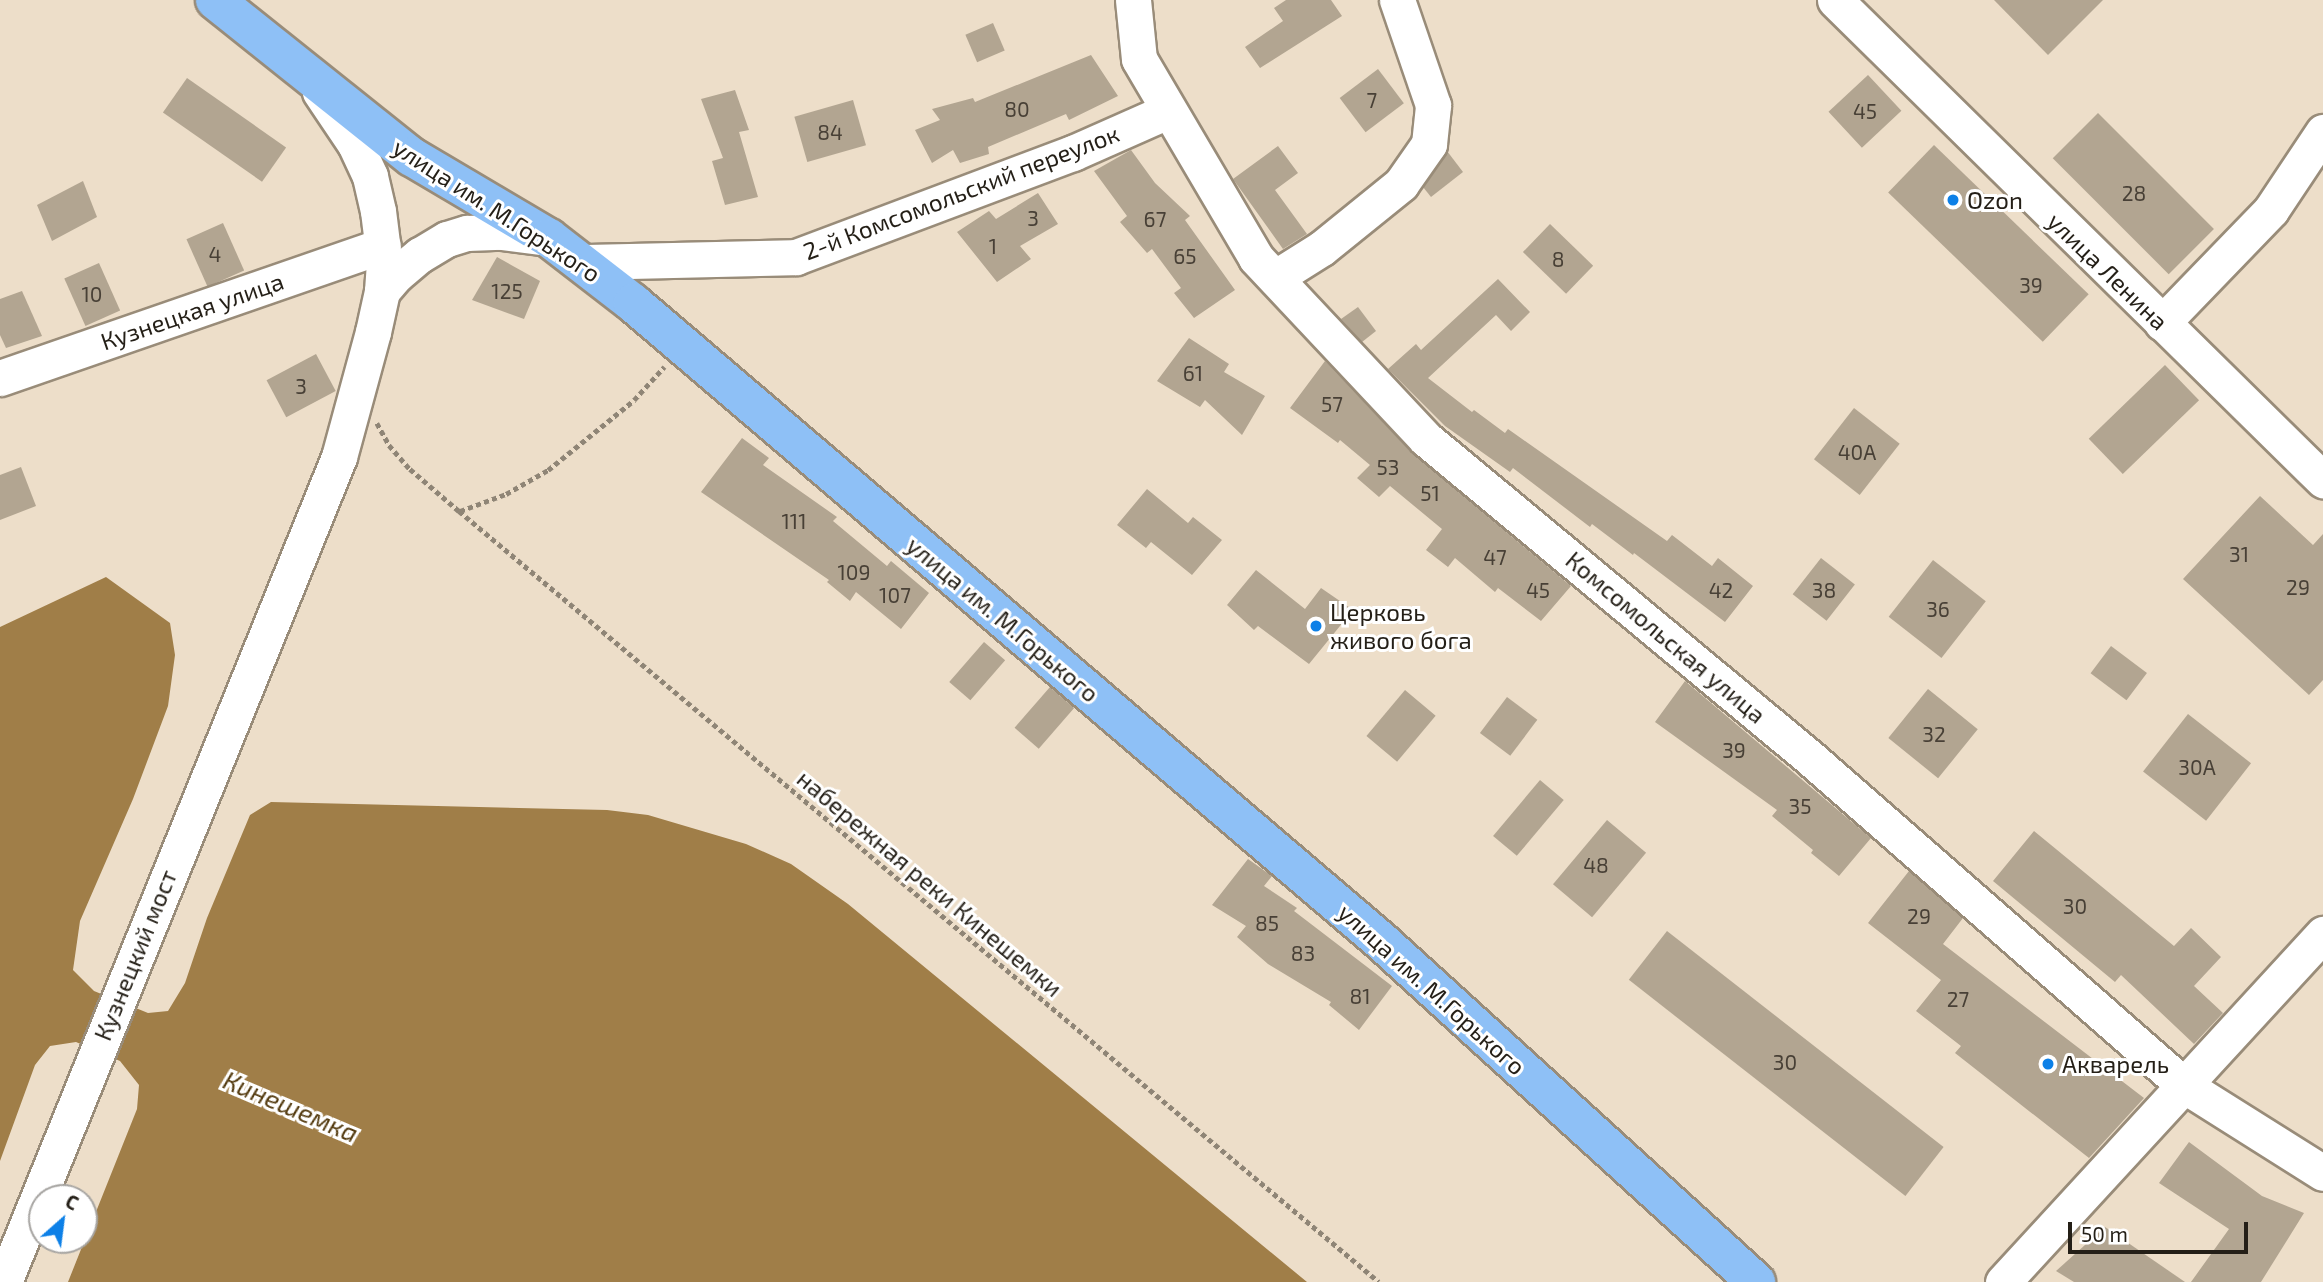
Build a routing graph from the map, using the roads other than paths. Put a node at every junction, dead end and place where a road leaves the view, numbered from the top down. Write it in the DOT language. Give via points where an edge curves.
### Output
graph roads {
  1 [pos="215,0"];
  2 [pos="1133,0"];
  3 [pos="1396,0"];
  4 [pos="1835,0"];
  5 [pos="305,73"];
  6 [pos="1168,111"];
  7 [pos="2323,132"];
  8 [pos="549,238"];
  9 [pos="383,245"];
  10 [pos="582,262"];
  11 [pos="1276,277"];
  12 [pos="382,291"];
  13 [pos="2162,323"];
  14 [pos="0,378"];
  15 [pos="2323,480"];
  16 [pos="2323,934"];
  17 [pos="2185,1086"];
  18 [pos="2323,1173"];
  19 [pos="4,1282"];
  20 [pos="1756,1282"];
  21 [pos="2003,1282"];
  1 -- 5 [label="main road, улица им. М.Горького"];
  2 -- 6 [label="street, Комсомольская улица" via="1139,59"];
  3 -- 11 [label="street" via="1433,105 1429,144 1401,184 1322,248"];
  4 -- 13 [label="street, улица Ленина"];
  5 -- 8 [label="main road, улица им. М.Горького" via="412,157"];
  5 -- 9 [label="street, Кузнецкий мост" via="342,121 370,176"];
  6 -- 10 [label="street, 2-й Комсомольский переулок" via="1073,153 796,257"];
  6 -- 11 [label="street, Комсомольская улица" via="1256,258"];
  7 -- 13 [label="street" via="2271,211"];
  8 -- 10 [label="main road, улица им. М.Горького"];
  8 -- 12 [label="street" via="467,233 420,255"];
  9 -- 12 [label="street, Кузнецкий мост"];
  9 -- 14 [label="street, Кузнецкая улица"];
  10 -- 20 [label="main road, улица им. М.Горького" via="1381,941"];
  11 -- 17 [label="street, Комсомольская улица" via="1426,439 1809,757"];
  12 -- 19 [label="street, Кузнецкий мост" via="339,457"];
  13 -- 15 [label="street, улица Ленина"];
  16 -- 17 [label="street"];
  17 -- 18 [label="street, Комсомольская улица"];
  17 -- 21 [label="street"];
}
